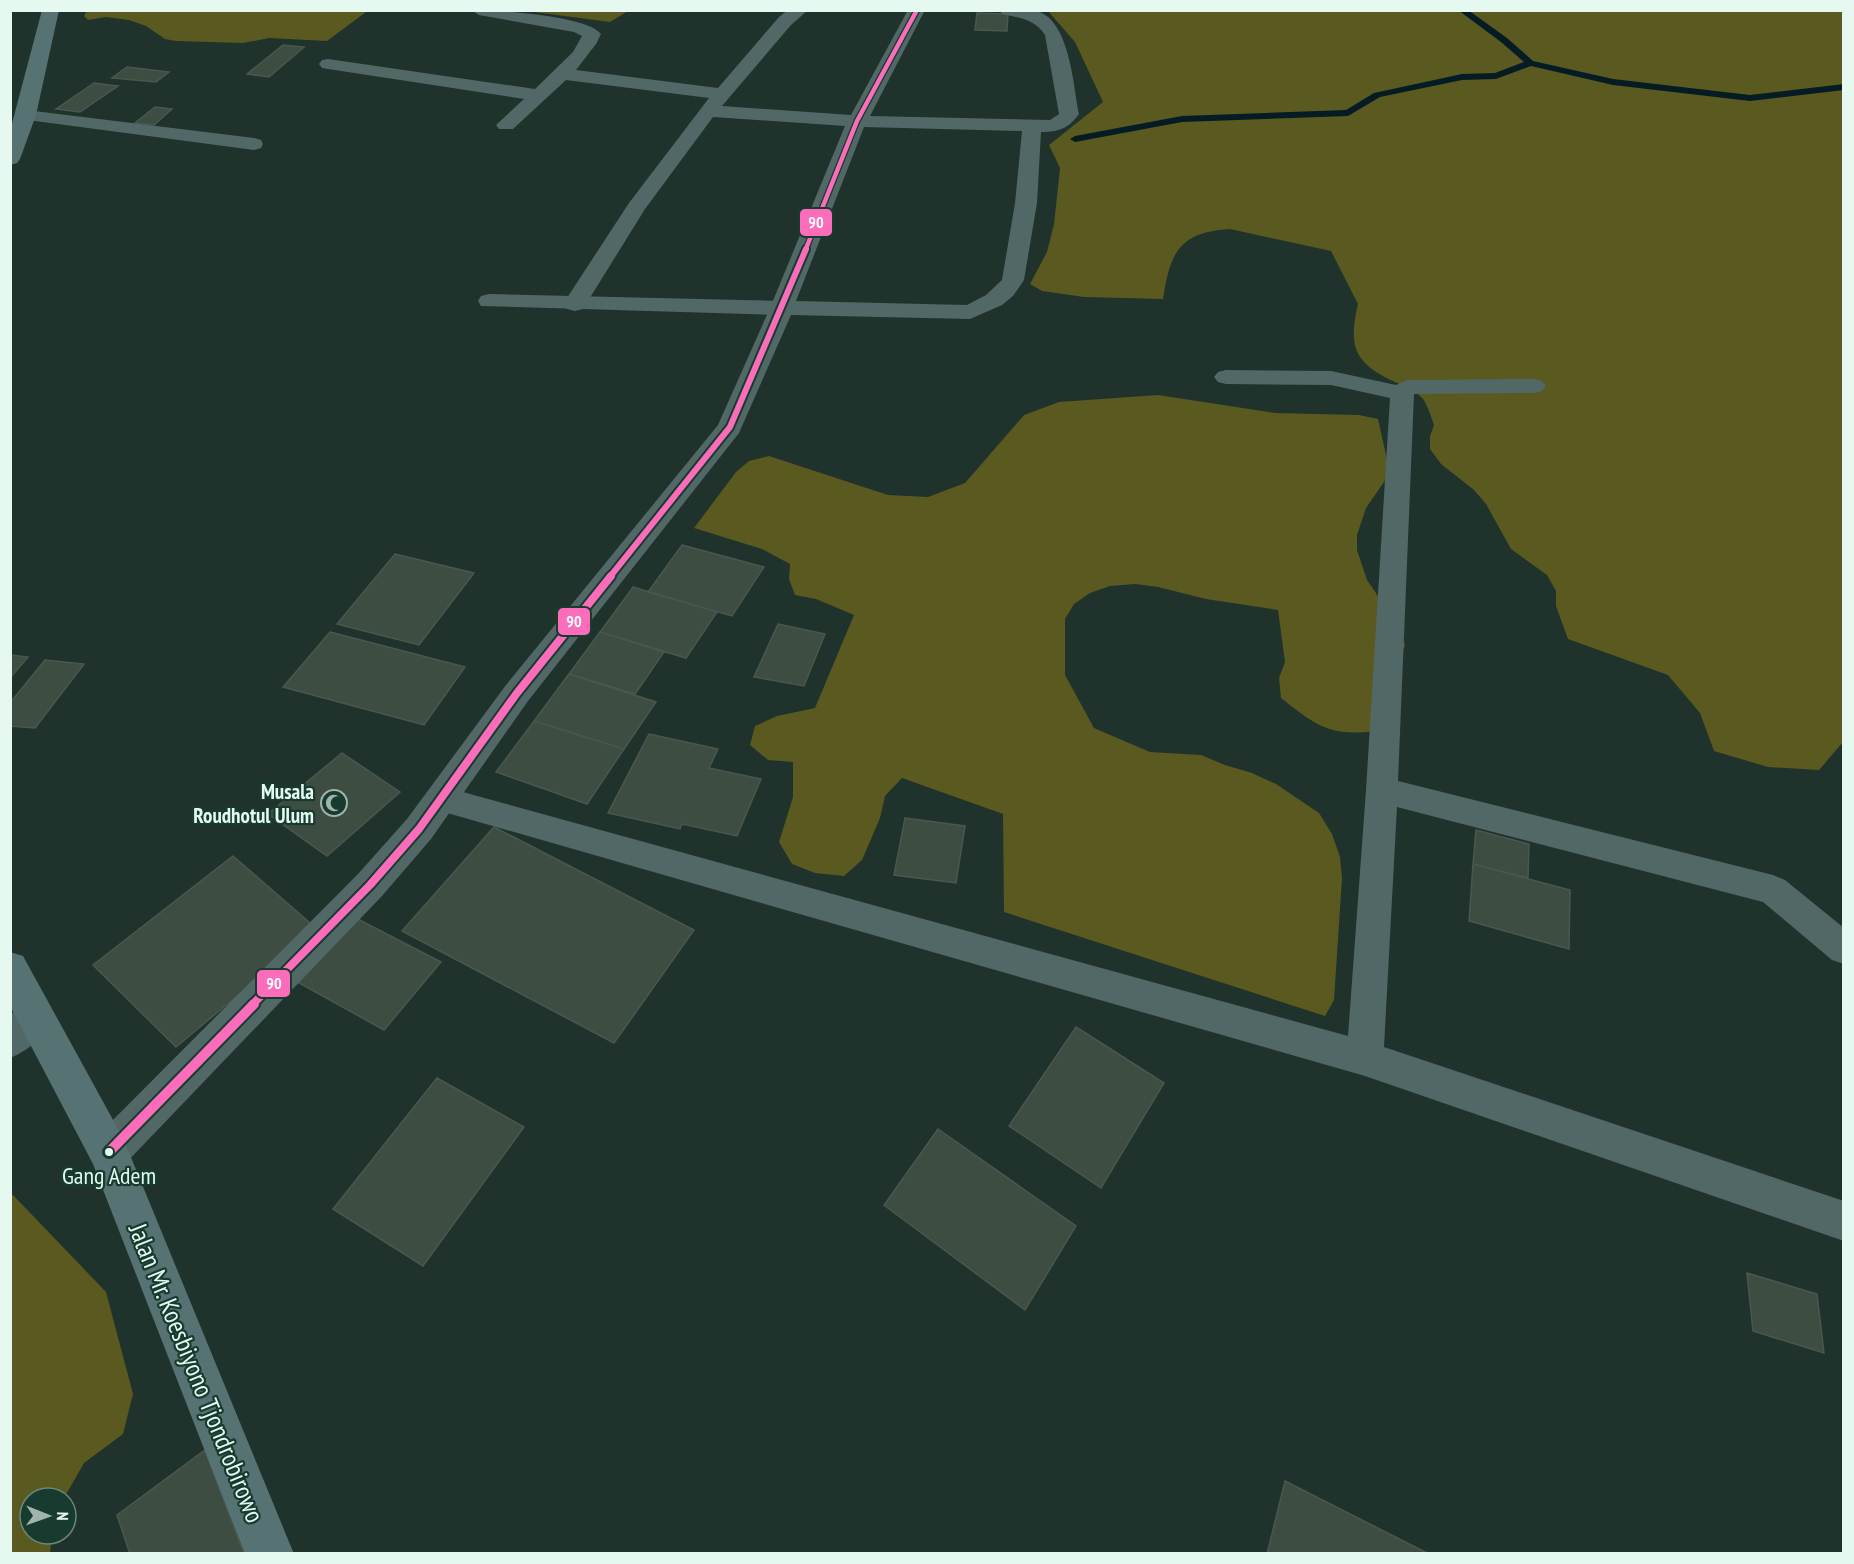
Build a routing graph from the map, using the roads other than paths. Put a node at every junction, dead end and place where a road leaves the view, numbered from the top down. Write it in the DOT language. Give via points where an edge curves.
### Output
graph roads {
  1 [pos="51,10"];
  2 [pos="478,10"];
  3 [pos="800,10"];
  4 [pos="917,10"];
  5 [pos="1008,10"];
  6 [pos="328,64"];
  7 [pos="561,74"];
  8 [pos="723,94"];
  9 [pos="538,95"];
  10 [pos="708,111"];
  11 [pos="26,115"];
  12 [pos="857,121"];
  13 [pos="506,125"];
  14 [pos="1032,126"];
  15 [pos="254,144"];
  16 [pos="10,159"];
  17 [pos="489,301"];
  18 [pos="575,304"];
  19 [pos="782,308"];
  20 [pos="1226,377"];
  21 [pos="1534,386"];
  22 [pos="1402,394"];
  23 [pos="1382,790"];
  24 [pos="441,799"];
  25 [pos="1844,949"];
  26 [pos="10,968"];
  27 [pos="23,1028"];
  28 [pos="1365,1058"];
  29 [pos="109,1152"];
  30 [pos="1844,1221"];
  31 [pos="270,1554"];
  1 -- 11 [label="main road"];
  2 -- 7 [label="street" via="579,28 592,34 590,44"];
  3 -- 8 [label="street" via="785,21"];
  4 -- 12 [label="street"];
  5 -- 14 [label="street" via="1037,16 1054,35 1069,114 1053,126"];
  6 -- 9 [label="street"];
  7 -- 8 [label="street"];
  7 -- 9 [label="street"];
  8 -- 10 [label="street"];
  9 -- 13 [label="street"];
  10 -- 12 [label="street"];
  10 -- 18 [label="street" via="636,207"];
  11 -- 15 [label="lane"];
  11 -- 16 [label="main road"];
  12 -- 14 [label="street"];
  12 -- 19 [label="street"];
  14 -- 19 [label="street" via="1026,203 1013,280 1001,295 970,312"];
  17 -- 18 [label="lane"];
  18 -- 19 [label="lane"];
  19 -- 24 [label="street" via="730,427 517,693"];
  20 -- 22 [label="lane" via="1330,378"];
  21 -- 22 [label="lane" via="1407,387"];
  22 -- 23 [label="lane"];
  23 -- 25 [label="lane" via="1773,890"];
  23 -- 28 [label="lane"];
  24 -- 28 [label="lane"];
  24 -- 29 [label="street" via="370,885"];
  26 -- 27 [label="main road, Jalan Mr. Koesbiyono Tjondrobirowo"];
  27 -- 29 [label="main road, Jalan Mr. Koesbiyono Tjondrobirowo"];
  28 -- 30 [label="lane"];
  29 -- 31 [label="main road, Jalan Mr. Koesbiyono Tjondrobirowo"];
}
